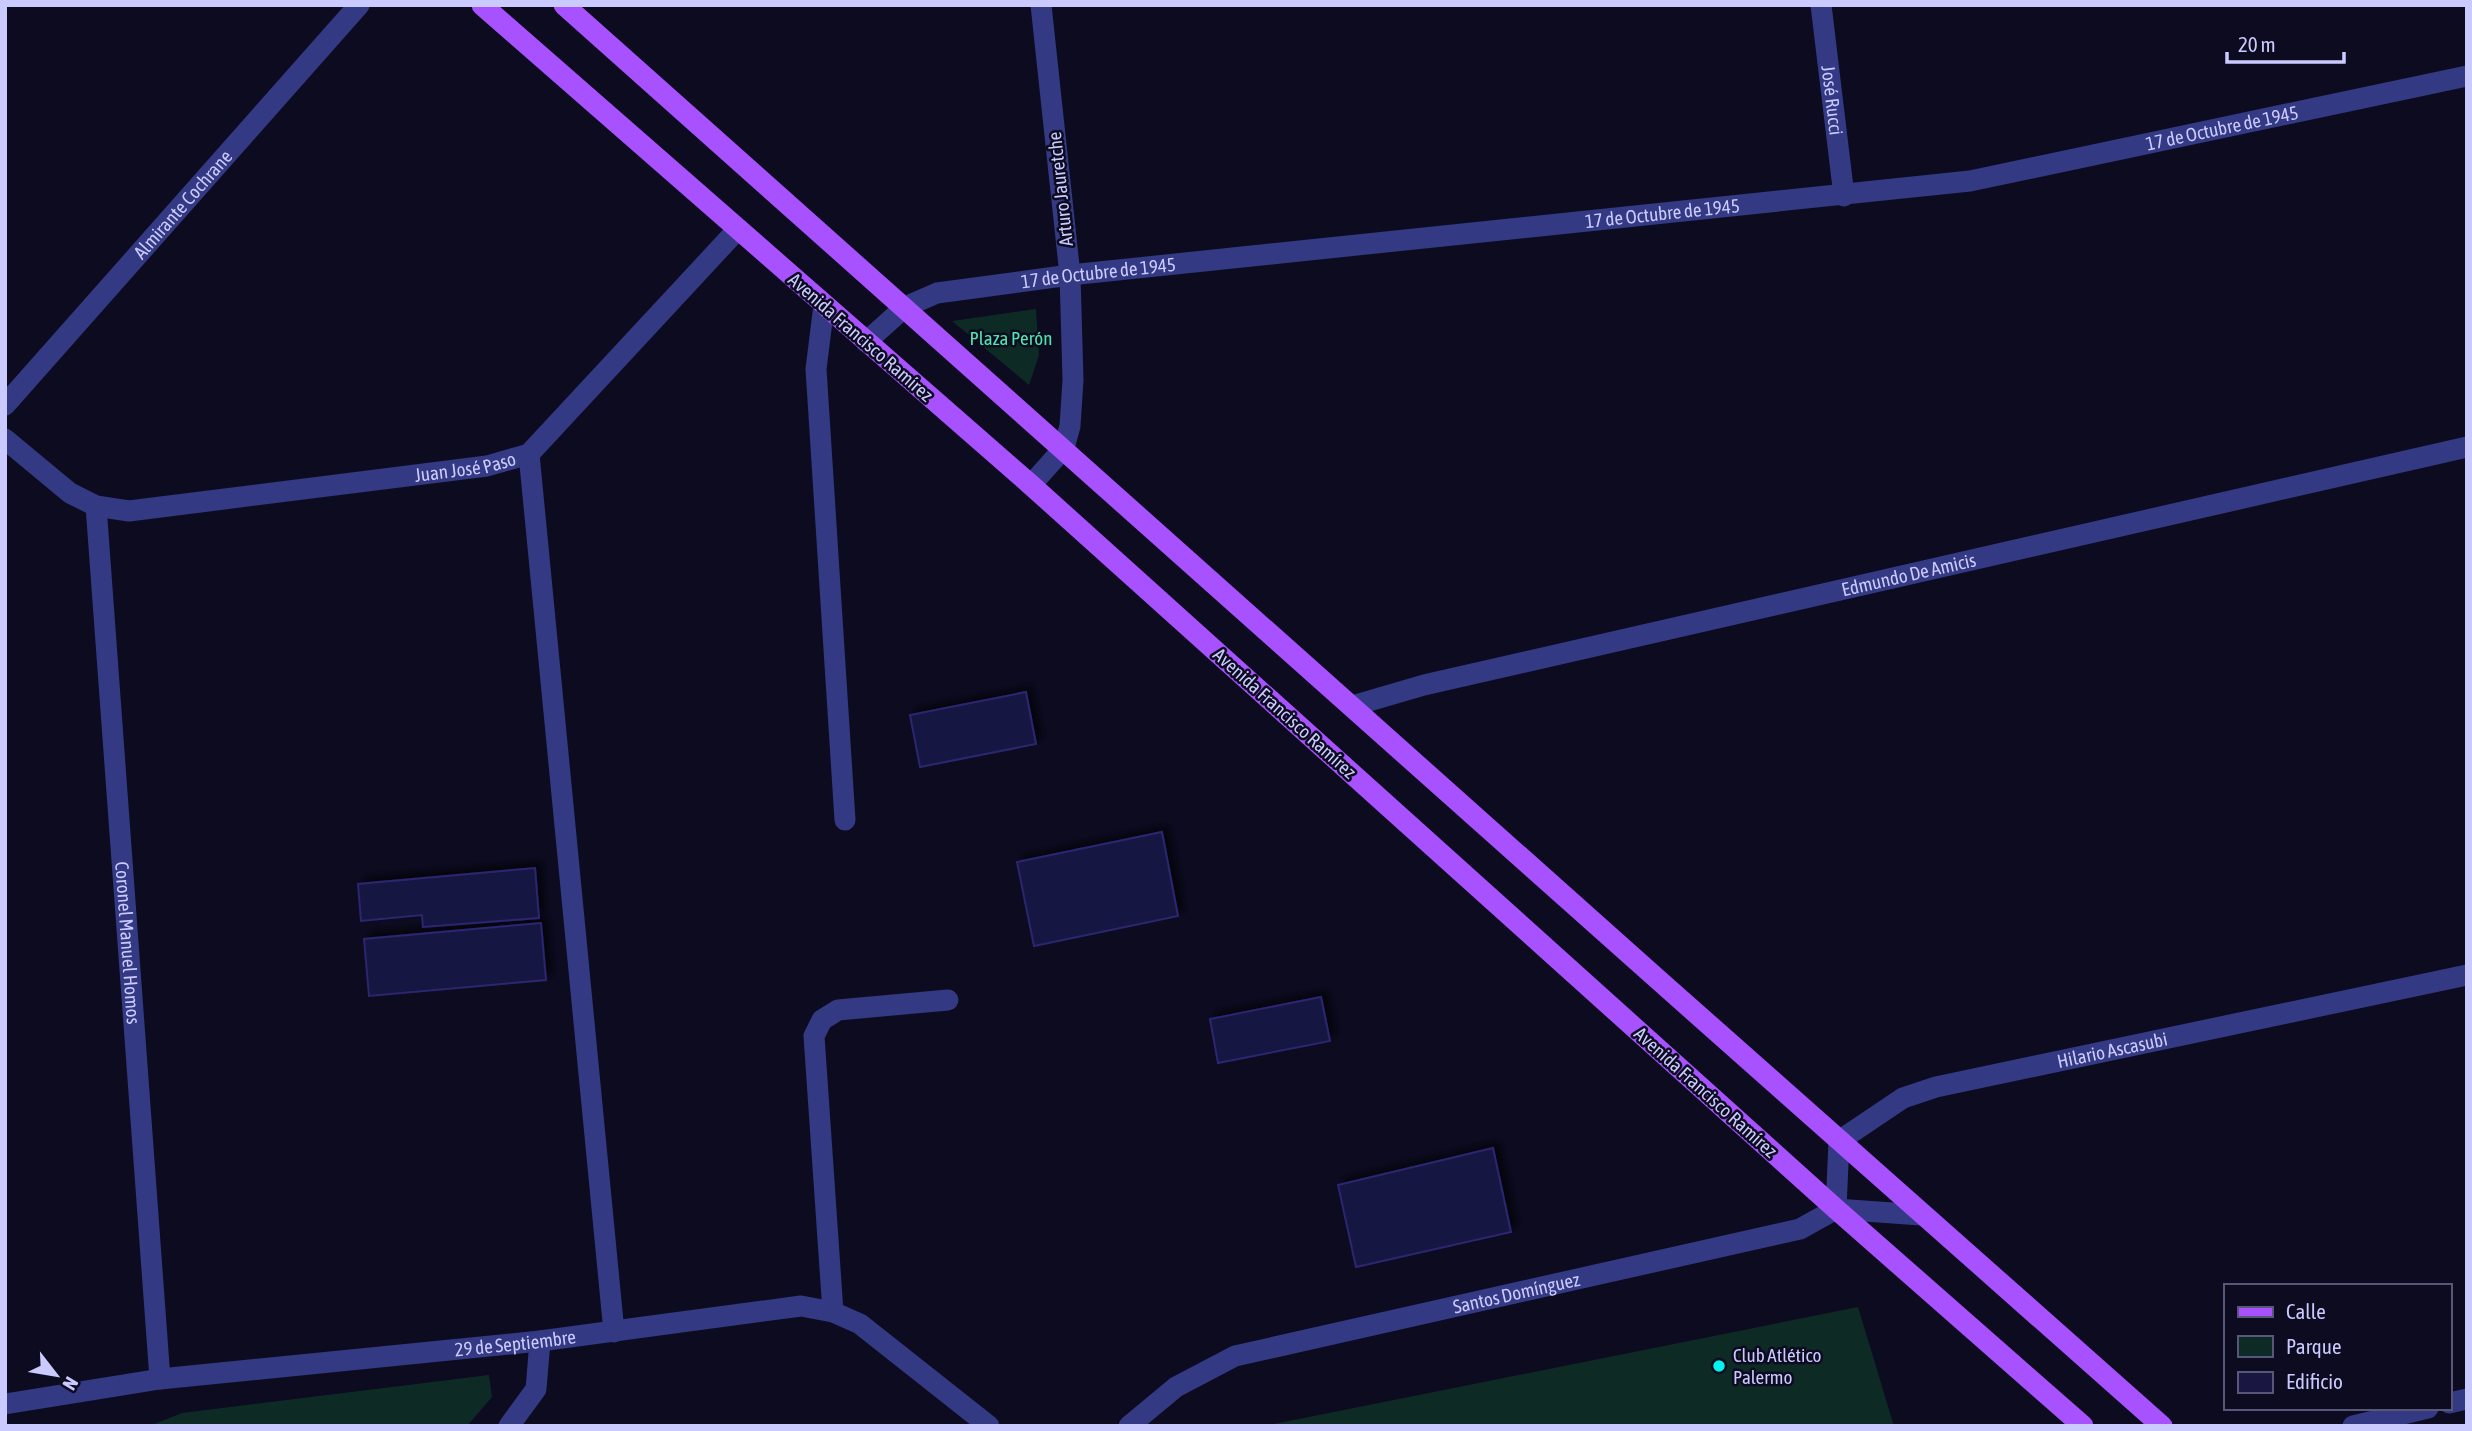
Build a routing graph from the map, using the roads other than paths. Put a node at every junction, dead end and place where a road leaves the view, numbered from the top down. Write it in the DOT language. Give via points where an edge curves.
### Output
graph roads {
  1 [pos="359,5"];
  2 [pos="482,5"];
  3 [pos="564,5"];
  4 [pos="1041,5"];
  5 [pos="1821,5"];
  6 [pos="2467,76"];
  7 [pos="1844,196"];
  8 [pos="738,229"];
  9 [pos="1069,275"];
  10 [pos="824,305"];
  11 [pos="905,307"];
  12 [pos="866,342"];
  13 [pos="5,405"];
  14 [pos="5,439"];
  15 [pos="2467,447"];
  16 [pos="1064,448"];
  17 [pos="529,454"];
  18 [pos="1031,485"];
  19 [pos="96,506"];
  20 [pos="1352,706"];
  21 [pos="845,820"];
  22 [pos="2467,975"];
  23 [pos="948,1000"];
  24 [pos="1839,1141"];
  25 [pos="1836,1209"];
  26 [pos="1921,1215"];
  27 [pos="834,1312"];
  28 [pos="614,1332"];
  29 [pos="540,1341"];
  30 [pos="160,1379"];
  31 [pos="5,1404"];
  32 [pos="2420,1410"];
  33 [pos="1131,1425"];
  34 [pos="509,1426"];
  35 [pos="989,1426"];
  36 [pos="2083,1426"];
  37 [pos="2162,1426"];
  38 [pos="2353,1426"];
  1 -- 13 [label="street, Almirante Cochrane"];
  2 -- 8 [label="main road, Avenida Francisco Ramírez"];
  3 -- 11 [label="main road"];
  4 -- 9 [label="street, Arturo Jauretche"];
  5 -- 7 [label="street, José Rucci"];
  6 -- 7 [label="street, 17 de Octubre de 1945" via="1970,181"];
  7 -- 9 [label="street, 17 de Octubre de 1945"];
  8 -- 10 [label="main road, Avenida Francisco Ramírez"];
  8 -- 17 [label="street, Juan José Paso"];
  9 -- 11 [label="street, 17 de Octubre de 1945" via="937,293"];
  9 -- 16 [label="street, Arturo Jauretche" via="1073,380"];
  10 -- 12 [label="main road, Avenida Francisco Ramírez"];
  10 -- 21 [label="street" via="816,369"];
  11 -- 12 [label="street, 17 de Octubre de 1945"];
  11 -- 16 [label="main road"];
  12 -- 18 [label="main road, Avenida Francisco Ramírez"];
  14 -- 19 [label="street" via="70,493"];
  15 -- 20 [label="street, Edmundo De Amicis" via="1438,682"];
  16 -- 18 [label="street"];
  16 -- 20 [label="main road"];
  17 -- 19 [label="street, Juan José Paso" via="487,466 129,511"];
  17 -- 28 [label="street"];
  18 -- 25 [label="main road, Avenida Francisco Ramírez"];
  19 -- 30 [label="street, Coronel Manuel Homos"];
  20 -- 24 [label="main road"];
  22 -- 24 [label="street, Hilario Ascasubi" via="1936,1087 1903,1098"];
  23 -- 27 [label="street" via="838,1010 821,1020 814,1036"];
  24 -- 25 [label="street"];
  24 -- 26 [label="main road"];
  25 -- 26 [label="street"];
  25 -- 33 [label="street, Santos Domínguez" via="1800,1228 1235,1356 1176,1387"];
  25 -- 36 [label="main road, Avenida Francisco Ramírez"];
  26 -- 37 [label="main road"];
  27 -- 28 [label="street, 29 de Septiembre" via="801,1307"];
  27 -- 35 [label="street, 29 de Septiembre" via="888,1344"];
  28 -- 29 [label="street, 29 de Septiembre"];
  29 -- 30 [label="street, 29 de Septiembre"];
  29 -- 34 [label="street" via="536,1389"];
  30 -- 31 [label="street, 29 de Septiembre"];
  32 -- 38 [label="street"];
}
